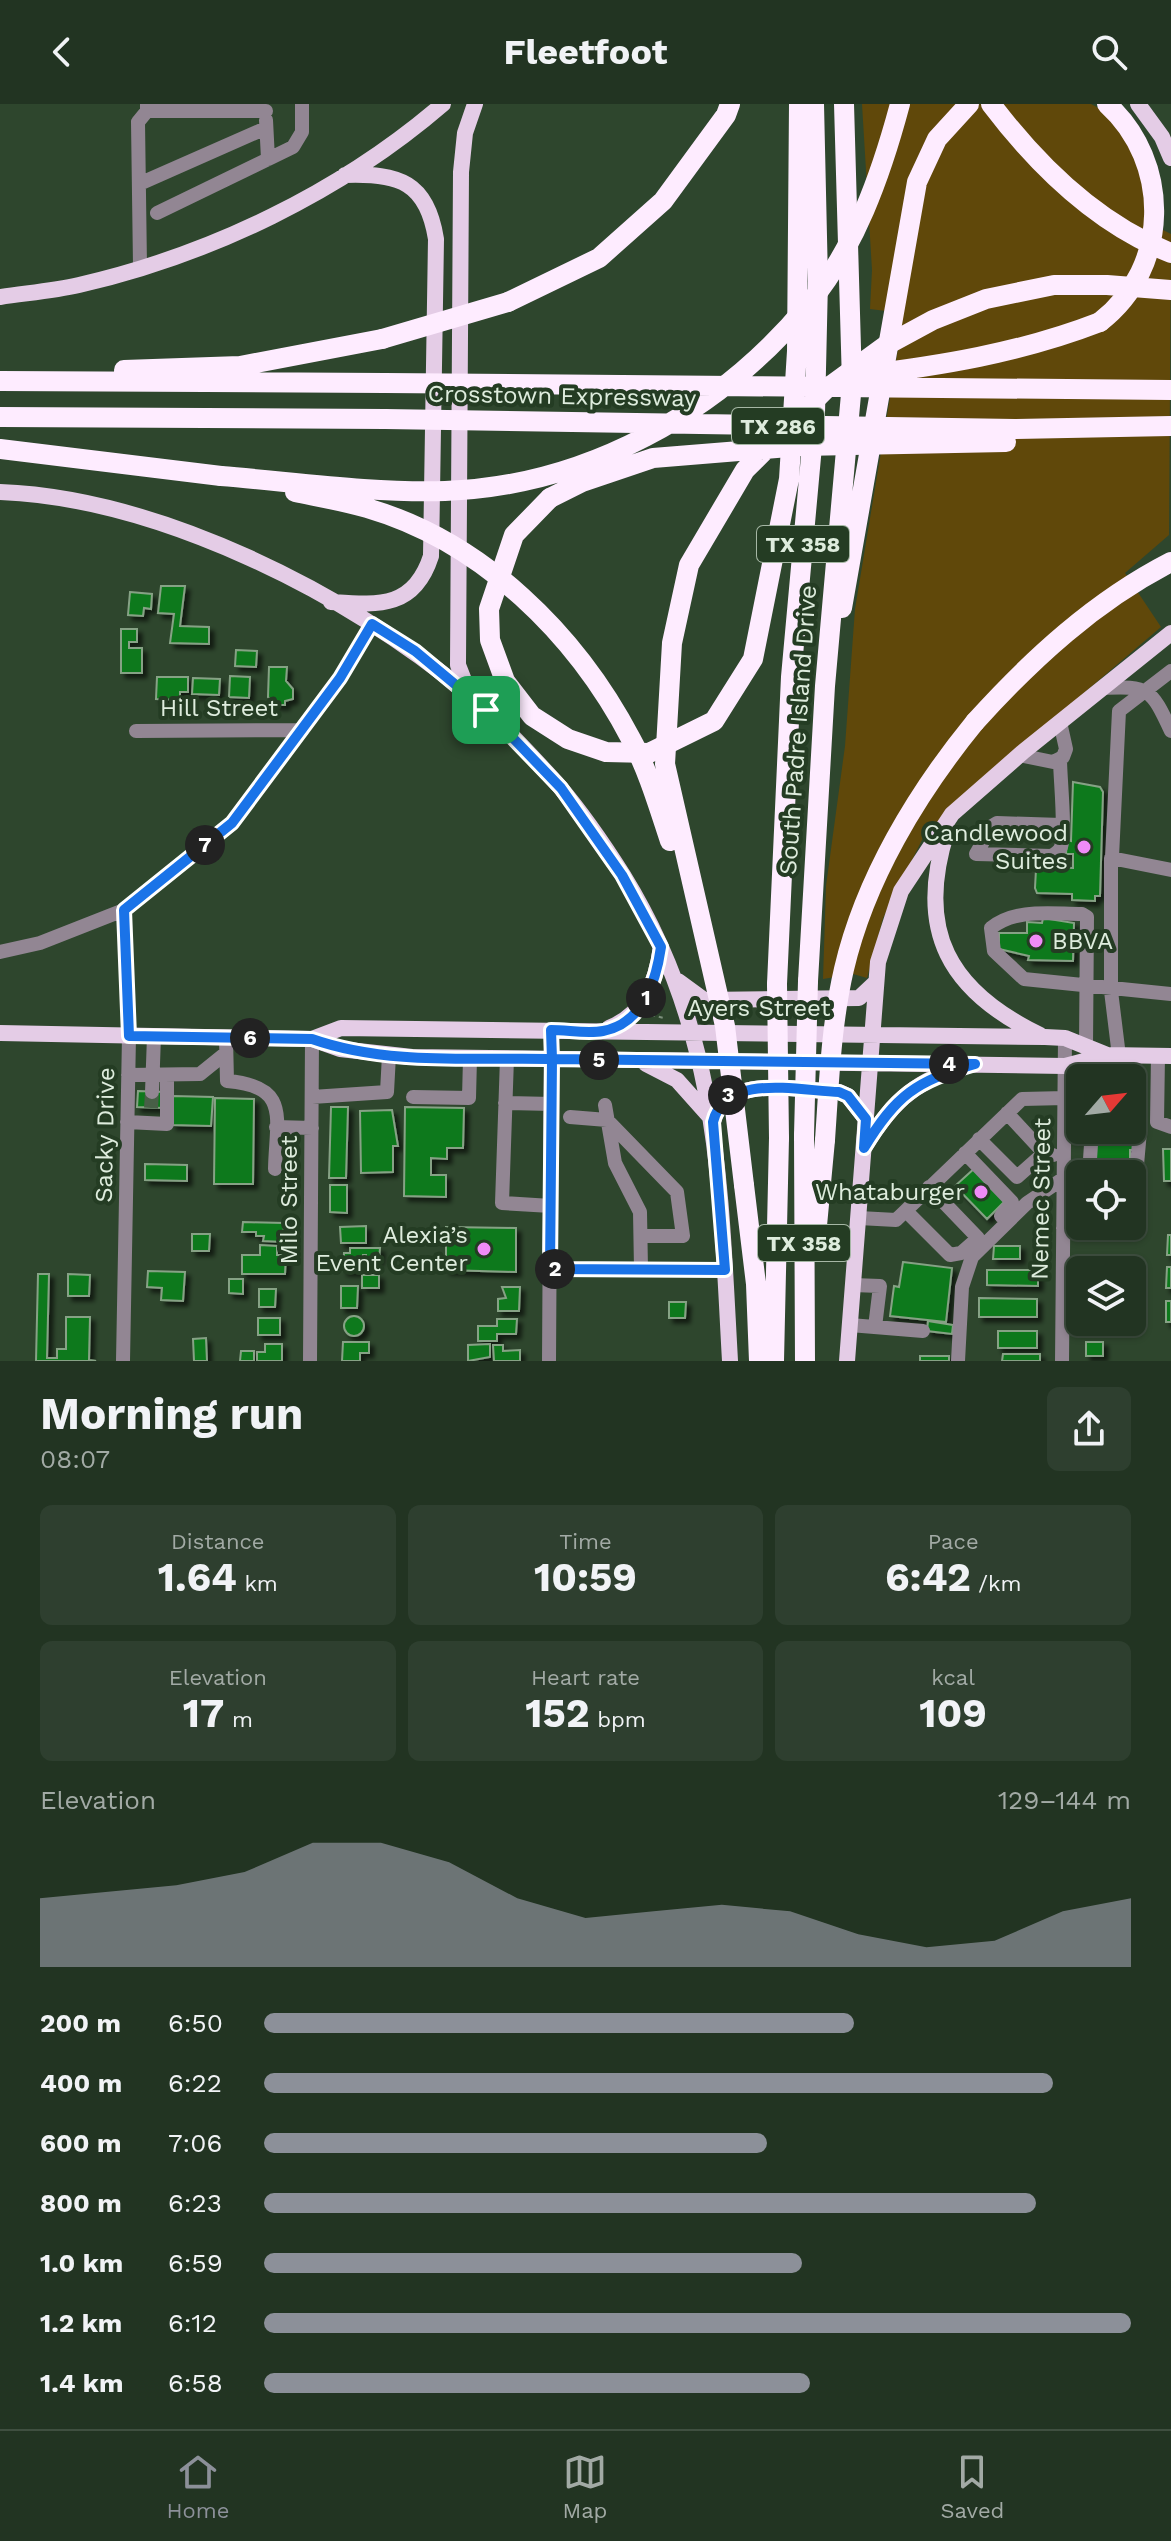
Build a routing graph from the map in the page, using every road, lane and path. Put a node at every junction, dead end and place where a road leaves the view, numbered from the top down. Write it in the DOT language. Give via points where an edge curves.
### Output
graph roads {
  1 [pos="302,104"];
  2 [pos="443,104"];
  3 [pos="475,104"];
  4 [pos="730,104"];
  5 [pos="799,104"];
  6 [pos="814,104"];
  7 [pos="844,104"];
  8 [pos="900,104"];
  9 [pos="969,104"];
  10 [pos="991,104"];
  11 [pos="1107,104"];
  12 [pos="1139,104"];
  13 [pos="266,107"];
  14 [pos="147,108"];
  15 [pos="239,108"];
  16 [pos="266,128"];
  17 [pos="1171,133"];
  18 [pos="1171,158"];
  19 [pos="268,159"];
  20 [pos="345,175"];
  21 [pos="139,184"];
  22 [pos="157,213"];
  23 [pos="1171,253"];
  24 [pos="140,266"];
  25 [pos="1171,290"];
  26 [pos="0,297"];
  27 [pos="0,374"];
  28 [pos="0,381"];
  29 [pos="775,386"];
  30 [pos="1171,390"];
  31 [pos="816,399"];
  32 [pos="0,417"];
  33 [pos="1171,426"];
  34 [pos="1171,439"];
  35 [pos="0,449"];
  36 [pos="221,476"];
  37 [pos="0,492"];
  38 [pos="1171,562"];
  39 [pos="331,602"];
  40 [pos="372,624"];
  41 [pos="1171,632"];
  42 [pos="1171,671"];
  43 [pos="825,686"];
  44 [pos="1102,688"];
  45 [pos="1147,691"];
  46 [pos="486,710"];
  47 [pos="1060,722"];
  48 [pos="1170,727"];
  49 [pos="302,730"];
  50 [pos="136,731"];
  51 [pos="1019,755"];
  52 [pos="1060,759"];
  53 [pos="952,814"];
  54 [pos="1061,825"];
  55 [pos="1112,857"];
  56 [pos="1171,870"];
  57 [pos="124,910"];
  58 [pos="704,939"];
  59 [pos="661,947"];
  60 [pos="0,952"];
  61 [pos="674,977"];
  62 [pos="876,982"];
  63 [pos="1085,985"];
  64 [pos="1111,991"];
  65 [pos="1171,994"];
  66 [pos="645,1013"];
  67 [pos="674,1019"];
  68 [pos="453,1029"];
  69 [pos="551,1030"];
  70 [pos="603,1031"];
  71 [pos="694,1031"];
  72 [pos="0,1033"];
  73 [pos="872,1033"];
  74 [pos="129,1036"];
  75 [pos="154,1036"];
  76 [pos="1045,1037"];
  77 [pos="1065,1038"];
  78 [pos="312,1039"];
  79 [pos="226,1045"];
  80 [pos="1103,1054"];
  81 [pos="1167,1054"];
  82 [pos="389,1055"];
  83 [pos="470,1058"];
  84 [pos="507,1058"];
  85 [pos="552,1059"];
  86 [pos="639,1061"];
  87 [pos="701,1061"];
  88 [pos="870,1063"];
  89 [pos="975,1064"];
  90 [pos="1101,1064"];
  91 [pos="1065,1066"];
  92 [pos="146,1075"];
  93 [pos="152,1092"];
  94 [pos="312,1097"];
  95 [pos="413,1097"];
  96 [pos="1065,1098"];
  97 [pos="505,1103"];
  98 [pos="552,1104"];
  99 [pos="605,1105"];
  100 [pos="1007,1113"];
  101 [pos="570,1117"];
  102 [pos="141,1119"];
  103 [pos="866,1119"];
  104 [pos="607,1120"];
  105 [pos="713,1122"];
  106 [pos="276,1127"];
  107 [pos="1171,1127"];
  108 [pos="312,1128"];
  109 [pos="979,1139"];
  110 [pos="864,1148"];
  111 [pos="965,1153"];
  112 [pos="1044,1153"];
  113 [pos="1064,1158"];
  114 [pos="275,1169"];
  115 [pos="1017,1177"];
  116 [pos="1064,1178"];
  117 [pos="929,1187"];
  118 [pos="1002,1192"];
  119 [pos="551,1206"];
  120 [pos="906,1211"];
  121 [pos="859,1218"];
  122 [pos="1066,1227"];
  123 [pos="1063,1228"];
  124 [pos="641,1236"];
  125 [pos="978,1238"];
  126 [pos="550,1269"];
  127 [pos="641,1269"];
  128 [pos="725,1270"];
  129 [pos="853,1285"];
  130 [pos="850,1325"];
  131 [pos="875,1327"];
  132 [pos="923,1331"];
  133 [pos="805,1356"];
  134 [pos="123,1361"];
  135 [pos="310,1361"];
  136 [pos="549,1361"];
  137 [pos="730,1361"];
  138 [pos="759,1361"];
  139 [pos="774,1361"];
  140 [pos="847,1361"];
  141 [pos="958,1361"];
  142 [pos="1062,1361"];
  1 -- 19 [label="street" via="302,132 293,147"];
  2 -- 20 [label="main road"];
  3 -- 46 [label="main road" via="461,172 458,665"];
  4 -- 27 [label="highway, bridge" via="663,201 599,258 508,302 382,339 240,366"];
  5 -- 34 [label="highway, bridge" via="797,351 789,479 753,659 714,721 649,753 606,752 568,739 532,716 505,681 490,640 489,609 514,535 550,498 582,482 653,458 697,453 801,446"];
  6 -- 31 [label="highway, South Padre Island Drive / TX 358"];
  7 -- 43 [label="highway, South Padre Island Drive / TX 358" via="852,383"];
  8 -- 36 [label="highway, bridge" via="883,169 808,305 708,401 651,434 565,469 447,491"];
  9 -- 43 [label="highway" via="937,139 917,182 853,560"];
  10 -- 23 [label="highway, bridge" via="1056,179 1113,222"];
  11 -- 29 [label="highway, bridge" via="1139,133 1153,156 1162,177 1164,218 1152,266 1136,291 1100,322 1046,343 972,359"];
  12 -- 17 [label="main road"];
  12 -- 18 [label="main road"];
  13 -- 15 [label="street"];
  13 -- 16 [label="street"];
  14 -- 15 [label="street"];
  14 -- 21 [label="street" via="138,122"];
  16 -- 19 [label="street"];
  16 -- 21 [label="street"];
  19 -- 22 [label="street"];
  20 -- 24 [label="main road" via="271,217"];
  20 -- 39 [label="main road" via="387,176 410,185 425,200 433,219 431,556 425,575 399,599"];
  21 -- 24 [label="street"];
  24 -- 26 [label="main road" via="78,285"];
  25 -- 31 [label="highway, bridge" via="1054,285 986,299 885,346"];
  28 -- 29 [label="highway, Crosstown Expressway / TX 286, bridge"];
  29 -- 30 [label="highway, Crosstown Expressway / TX 286, bridge"];
  31 -- 58 [label="highway, bridge" via="745,470 697,551 689,565 672,643 665,764"];
  31 -- 139 [label="highway, South Padre Island Drive / TX 358, bridge" via="791,677 777,984"];
  32 -- 33 [label="highway, Crosstown Expressway / TX 286, bridge" via="985,429"];
  35 -- 36 [label="highway"];
  36 -- 58 [label="highway, bridge" via="369,508 462,550 534,606 596,677 633,742"];
  37 -- 39 [label="main road" via="44,494 151,519 226,546"];
  38 -- 133 [label="highway, bridge" via="1088,614 1014,680 932,775 875,880 844,968 832,1041"];
  39 -- 40 [label="main road"];
  40 -- 46 [label="main road" via="415,651"];
  40 -- 49 [label="street"];
  41 -- 44 [label="main road"];
  42 -- 45 [label="street"];
  43 -- 133 [label="highway, South Padre Island Drive / TX 358, bridge" via="808,981"];
  44 -- 45 [label="street"];
  44 -- 47 [label="main road"];
  45 -- 48 [label="street"];
  45 -- 55 [label="street" via="1119,711"];
  46 -- 59 [label="main road" via="575,808 622,875"];
  47 -- 51 [label="main road"];
  47 -- 52 [label="street" via="1066,749"];
  49 -- 50 [label="street, Hill Street"];
  49 -- 57 [label="street" via="232,823"];
  51 -- 52 [label="street"];
  51 -- 53 [label="main road"];
  52 -- 54 [label="street"];
  53 -- 62 [label="main road" via="901,891"];
  53 -- 76 [label="main road" via="935,879 934,912 941,944 971,991"];
  54 -- 54 [label="street" via="1061,847 1051,856 976,854 997,823"];
  55 -- 56 [label="street"];
  55 -- 64 [label="street"];
  57 -- 60 [label="street" via="40,943"];
  57 -- 74 [label="street, Sacky Drive"];
  58 -- 138 [label="highway, bridge" via="725,1026 756,1284"];
  59 -- 61 [label="main road"];
  59 -- 70 [label="main road" via="638,1010"];
  61 -- 62 [label="main road" via="704,1000 859,998"];
  61 -- 71 [label="main road"];
  62 -- 73 [label="main road"];
  63 -- 63 [label="street" via="1087,917 1015,914 991,928 994,951 1024,979"];
  63 -- 64 [label="street"];
  63 -- 80 [label="street"];
  64 -- 65 [label="street"];
  64 -- 80 [label="street"];
  66 -- 67 [label="path"];
  68 -- 69 [label="main road, Ayers Street"];
  68 -- 78 [label="main road, Ayers Street" via="341,1028"];
  68 -- 83 [label="main road"];
  69 -- 70 [label="main road, Ayers Street"];
  69 -- 85 [label="street"];
  70 -- 71 [label="main road, Ayers Street"];
  71 -- 73 [label="main road, Ayers Street"];
  71 -- 87 [label="main road"];
  72 -- 74 [label="main road, Ayers Street"];
  73 -- 76 [label="main road, Ayers Street"];
  73 -- 88 [label="main road"];
  74 -- 75 [label="main road, Ayers Street"];
  74 -- 92 [label="street, Sacky Drive"];
  75 -- 79 [label="main road, Ayers Street"];
  75 -- 92 [label="street"];
  76 -- 77 [label="main road, Ayers Street"];
  77 -- 80 [label="main road, Ayers Street"];
  77 -- 91 [label="street, Nemec Street"];
  78 -- 79 [label="main road, Ayers Street"];
  78 -- 82 [label="main road, Ayers Street" via="340,1049"];
  78 -- 94 [label="street, Milo Street"];
  79 -- 92 [label="street" via="200,1074"];
  79 -- 106 [label="street" via="227,1081 265,1089 277,1106"];
  80 -- 81 [label="main road, Ayers Street"];
  80 -- 90 [label="street"];
  80 -- 91 [label="main road, Ayers Street"];
  81 -- 107 [label="street" via="1157,1122"];
  82 -- 83 [label="main road, Ayers Street"];
  82 -- 94 [label="street" via="387,1092"];
  83 -- 84 [label="main road, Ayers Street"];
  83 -- 95 [label="street" via="469,1098"];
  84 -- 85 [label="main road, Ayers Street"];
  84 -- 97 [label="street"];
  85 -- 86 [label="main road, Ayers Street"];
  85 -- 98 [label="street"];
  86 -- 87 [label="main road, Ayers Street"];
  86 -- 105 [label="main road" via="677,1080"];
  87 -- 88 [label="main road, Ayers Street"];
  87 -- 105 [label="main road"];
  88 -- 89 [label="main road, Ayers Street"];
  88 -- 103 [label="main road"];
  89 -- 91 [label="main road, Ayers Street"];
  89 -- 110 [label="main road" via="915,1085 886,1112"];
  91 -- 96 [label="street, Nemec Street"];
  92 -- 93 [label="street"];
  92 -- 102 [label="street, Sacky Drive"];
  92 -- 102 [label="street" via="167,1124"];
  94 -- 108 [label="street, Milo Street"];
  96 -- 100 [label="street" via="1022,1099"];
  96 -- 113 [label="street, Nemec Street"];
  97 -- 98 [label="street"];
  97 -- 119 [label="street" via="502,1203"];
  98 -- 119 [label="street"];
  99 -- 104 [label="street"];
  100 -- 109 [label="street"];
  100 -- 112 [label="street"];
  101 -- 104 [label="street"];
  102 -- 134 [label="street, Sacky Drive"];
  103 -- 105 [label="main road" via="839,1092 749,1089 728,1095"];
  103 -- 110 [label="main road"];
  104 -- 124 [label="street" via="615,1163 637,1199"];
  104 -- 124 [label="street" via="677,1192 683,1236"];
  105 -- 128 [label="main road"];
  106 -- 108 [label="street"];
  106 -- 114 [label="street"];
  108 -- 135 [label="street, Milo Street"];
  109 -- 111 [label="street"];
  109 -- 115 [label="street"];
  110 -- 121 [label="main road"];
  111 -- 117 [label="street"];
  111 -- 118 [label="street"];
  112 -- 113 [label="street"];
  112 -- 115 [label="street"];
  113 -- 116 [label="street, Nemec Street"];
  115 -- 118 [label="street"];
  116 -- 123 [label="street, Nemec Street"];
  116 -- 141 [label="street" via="1027,1203 972,1257 962,1287"];
  117 -- 120 [label="street"];
  117 -- 125 [label="street"];
  118 -- 125 [label="street" via="1012,1205"];
  119 -- 126 [label="street"];
  120 -- 121 [label="street" via="896,1220"];
  120 -- 125 [label="street" via="950,1255"];
  121 -- 129 [label="main road"];
  122 -- 123 [label="street"];
  123 -- 142 [label="street, Nemec Street"];
  124 -- 127 [label="street"];
  126 -- 127 [label="street"];
  126 -- 136 [label="street"];
  127 -- 128 [label="street"];
  128 -- 137 [label="main road"];
  129 -- 130 [label="main road"];
  129 -- 131 [label="street" via="880,1286"];
  130 -- 131 [label="street"];
  130 -- 140 [label="main road"];
  131 -- 132 [label="street"];
}
